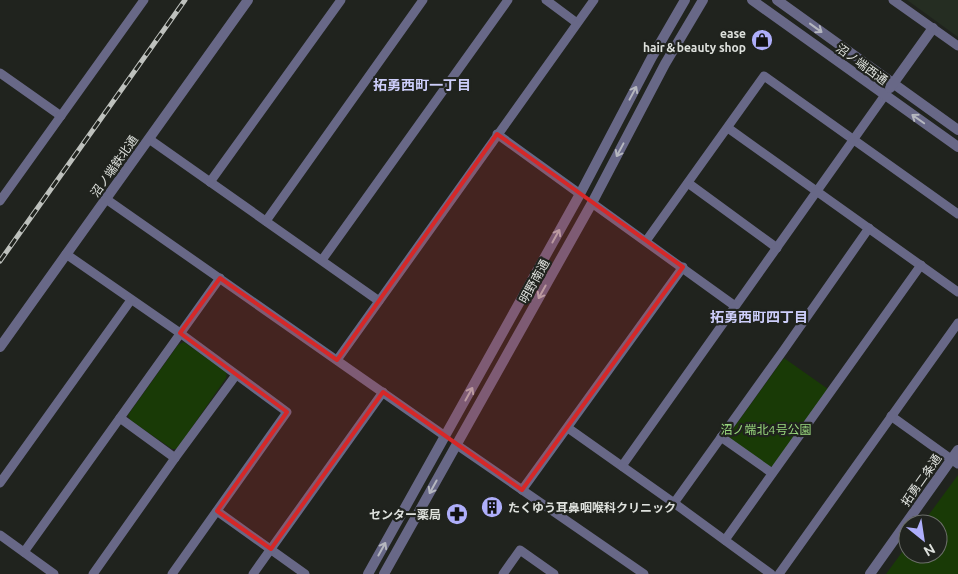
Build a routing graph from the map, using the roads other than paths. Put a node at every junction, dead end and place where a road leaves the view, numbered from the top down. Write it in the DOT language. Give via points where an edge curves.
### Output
graph roads {
  1 [pos="144,0"];
  2 [pos="248,0"];
  3 [pos="341,0"];
  4 [pos="423,0"];
  5 [pos="508,0"];
  6 [pos="546,0"];
  7 [pos="594,0"];
  8 [pos="684,0"];
  9 [pos="703,0"];
  10 [pos="752,0"];
  11 [pos="777,0"];
  12 [pos="893,0"];
  13 [pos="576,23"];
  14 [pos="932,28"];
  15 [pos="958,46"];
  16 [pos="0,73"];
  17 [pos="893,84"];
  18 [pos="885,95"];
  19 [pos="62,116"];
  20 [pos="728,128"];
  21 [pos="958,130"];
  22 [pos="497,134"];
  23 [pos="149,138"];
  24 [pos="853,140"];
  25 [pos="958,147"];
  26 [pos="210,182"];
  27 [pos="688,183"];
  28 [pos="817,191"];
  29 [pos="580,194"];
  30 [pos="106,199"];
  31 [pos="0,201"];
  32 [pos="592,202"];
  33 [pos="958,214"];
  34 [pos="266,221"];
  35 [pos="869,228"];
  36 [pos="646,241"];
  37 [pos="777,248"];
  38 [pos="66,254"];
  39 [pos="322,260"];
  40 [pos="921,265"];
  41 [pos="683,267"];
  42 [pos="220,278"];
  43 [pos="958,292"];
  44 [pos="131,300"];
  45 [pos="379,301"];
  46 [pos="735,306"];
  47 [pos="958,322"];
  48 [pos="180,333"];
  49 [pos="0,347"];
  50 [pos="337,360"];
  51 [pos="236,375"];
  52 [pos="383,392"];
  53 [pos="891,416"];
  54 [pos="120,418"];
  55 [pos="568,428"];
  56 [pos="445,436"];
  57 [pos="721,437"];
  58 [pos="457,445"];
  59 [pos="958,450"];
  60 [pos="175,458"];
  61 [pos="955,462"];
  62 [pos="622,466"];
  63 [pos="772,473"];
  64 [pos="0,483"];
  65 [pos="522,490"];
  66 [pos="674,503"];
  67 [pos="217,511"];
  68 [pos="0,535"];
  69 [pos="725,540"];
  70 [pos="271,549"];
  71 [pos="24,552"];
  72 [pos="54,574"];
  73 [pos="93,574"];
  74 [pos="172,574"];
  75 [pos="253,574"];
  76 [pos="305,574"];
  77 [pos="368,574"];
  78 [pos="384,574"];
  79 [pos="504,574"];
  80 [pos="554,574"];
  81 [pos="644,574"];
  82 [pos="771,574"];
  83 [pos="779,574"];
  84 [pos="870,574"];
  1 -- 19 [label="street"];
  2 -- 23 [label="street, 沼ノ端鉄北通"];
  3 -- 26 [label="street"];
  4 -- 34 [label="street"];
  5 -- 39 [label="street"];
  6 -- 13 [label="street"];
  7 -- 13 [label="street"];
  29 -- 8 [label="street, 明野南通, one-way"];
  9 -- 32 [label="street, 明野南通, one-way"];
  10 -- 18 [label="street, 沼ノ端西通"];
  11 -- 17 [label="street, 沼ノ端西通, one-way"];
  12 -- 14 [label="street"];
  13 -- 22 [label="street"];
  14 -- 15 [label="street"];
  14 -- 17 [label="street"];
  16 -- 19 [label="street"];
  17 -- 18 [label="street"];
  17 -- 21 [label="street, 沼ノ端西通"];
  18 -- 24 [label="street"];
  25 -- 18 [label="street, 沼ノ端西通, one-way"];
  19 -- 31 [label="street"];
  20 -- 24 [label="street" via="764,76"];
  20 -- 27 [label="street"];
  20 -- 28 [label="street"];
  22 -- 29 [label="street"];
  22 -- 45 [label="street"];
  23 -- 26 [label="street"];
  23 -- 30 [label="street, 沼ノ端鉄北通"];
  24 -- 28 [label="street"];
  24 -- 33 [label="street"];
  26 -- 34 [label="street"];
  27 -- 36 [label="street"];
  27 -- 37 [label="street"];
  28 -- 35 [label="street"];
  28 -- 37 [label="street"];
  29 -- 32 [label="street"];
  56 -- 29 [label="street, 明野南通, one-way"];
  30 -- 38 [label="street, 沼ノ端鉄北通"];
  30 -- 42 [label="street"];
  32 -- 36 [label="street"];
  32 -- 58 [label="street, 明野南通, one-way"];
  34 -- 39 [label="street"];
  35 -- 40 [label="street"];
  35 -- 57 [label="street"];
  36 -- 41 [label="street"];
  37 -- 46 [label="street"];
  38 -- 44 [label="street"];
  38 -- 49 [label="street, 沼ノ端鉄北通"];
  39 -- 45 [label="street"];
  40 -- 43 [label="street"];
  40 -- 63 [label="street"];
  41 -- 46 [label="street"];
  41 -- 55 [label="street"];
  42 -- 48 [label="street"];
  42 -- 50 [label="street"];
  44 -- 48 [label="street"];
  44 -- 64 [label="street"];
  45 -- 50 [label="street"];
  46 -- 62 [label="street"];
  47 -- 53 [label="street"];
  48 -- 51 [label="street"];
  48 -- 54 [label="street"];
  50 -- 52 [label="street"];
  51 -- 60 [label="street"];
  51 -- 67 [label="street" via="287,412"];
  52 -- 56 [label="street"];
  52 -- 70 [label="street"];
  53 -- 61 [label="street"];
  53 -- 83 [label="street"];
  54 -- 60 [label="street"];
  54 -- 71 [label="street"];
  55 -- 62 [label="street"];
  55 -- 65 [label="street"];
  56 -- 58 [label="street"];
  77 -- 56 [label="street, 明野南通, one-way"];
  57 -- 63 [label="street"];
  57 -- 66 [label="street"];
  58 -- 65 [label="street"];
  58 -- 78 [label="street, 明野南通, one-way"];
  59 -- 61 [label="street, 拓勇二条通"];
  60 -- 73 [label="street"];
  61 -- 84 [label="street, 拓勇二条通"];
  62 -- 66 [label="street"];
  63 -- 69 [label="street"];
  65 -- 81 [label="street"];
  66 -- 69 [label="street"];
  67 -- 70 [label="street"];
  67 -- 74 [label="street"];
  68 -- 71 [label="street"];
  69 -- 82 [label="street"];
  70 -- 75 [label="street"];
  70 -- 76 [label="street"];
  71 -- 72 [label="street"];
  79 -- 80 [label="street" via="520,550"];
}
